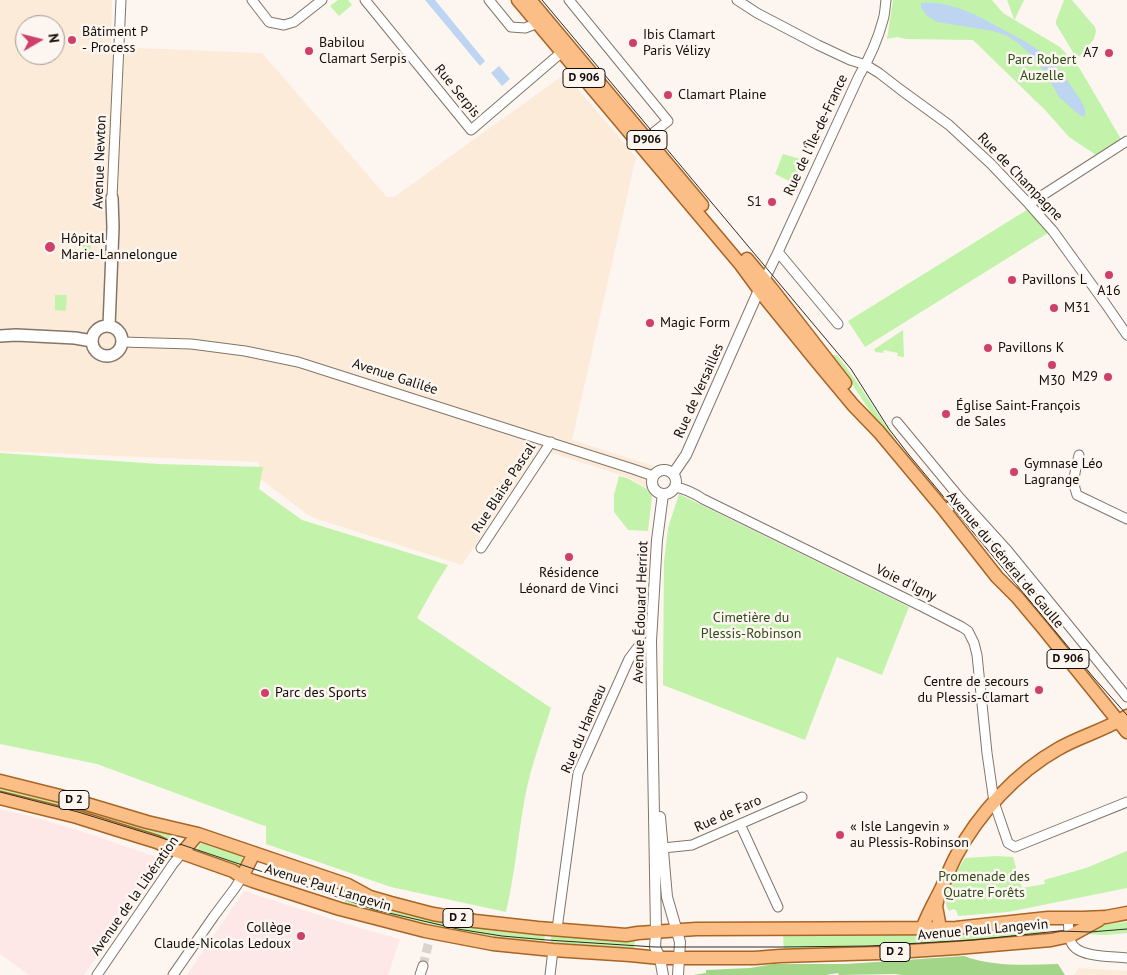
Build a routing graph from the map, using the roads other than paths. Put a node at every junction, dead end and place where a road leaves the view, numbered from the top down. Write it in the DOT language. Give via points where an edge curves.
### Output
graph roads {
  1 [pos="122,0"];
  2 [pos="252,0"];
  3 [pos="322,0"];
  4 [pos="365,0"];
  5 [pos="489,0"];
  6 [pos="518,0"];
  7 [pos="530,0"];
  8 [pos="569,0"];
  9 [pos="737,0"];
  10 [pos="886,0"];
  11 [pos="538,24"];
  12 [pos="562,52"];
  13 [pos="866,65"];
  14 [pos="643,141"];
  15 [pos="1127,141"];
  16 [pos="112,198"];
  17 [pos="1029,204"];
  18 [pos="778,252"];
  19 [pos="762,285"];
  20 [pos="838,324"];
  21 [pos="109,326"];
  22 [pos="0,336"];
  23 [pos="1127,336"];
  24 [pos="92,341"];
  25 [pos="122,342"];
  26 [pos="897,422"];
  27 [pos="551,442"];
  28 [pos="1079,455"];
  29 [pos="673,474"];
  30 [pos="653,476"];
  31 [pos="675,487"];
  32 [pos="663,494"];
  33 [pos="960,498"];
  34 [pos="945,511"];
  35 [pos="1127,519"];
  36 [pos="481,548"];
  37 [pos="651,641"];
  38 [pos="1127,697"];
  39 [pos="1122,719"];
  40 [pos="652,731"];
  41 [pos="1127,732"];
  42 [pos="0,781"];
  43 [pos="802,797"];
  44 [pos="0,798"];
  45 [pos="994,802"];
  46 [pos="1127,802"];
  47 [pos="654,803"];
  48 [pos="740,824"];
  49 [pos="198,834"];
  50 [pos="663,848"];
  51 [pos="254,852"];
  52 [pos="182,853"];
  53 [pos="242,877"];
  54 [pos="939,892"];
  55 [pos="778,908"];
  56 [pos="1127,913"];
  57 [pos="1106,916"];
  58 [pos="1068,918"];
  59 [pos="940,928"];
  60 [pos="556,929"];
  61 [pos="922,929"];
  62 [pos="676,931"];
  63 [pos="656,932"];
  64 [pos="1070,936"];
  65 [pos="553,950"];
  66 [pos="660,958"];
  67 [pos="679,958"];
  68 [pos="1127,958"];
  69 [pos="97,975"];
  70 [pos="173,975"];
  71 [pos="550,975"];
  72 [pos="663,975"];
  73 [pos="678,975"];
  1 -- 16 [label="street, Avenue Newton"];
  2 -- 3 [label="street" via="269,22 284,25 294,22"];
  4 -- 12 [label="street, Rue Serpis" via="471,130"];
  5 -- 11 [label="street" via="511,27 525,28"];
  6 -- 11 [label="main road, Avenue du Général de Gaulle / D 906"];
  7 -- 14 [label="main road, Avenue du Général de Gaulle / D906"];
  8 -- 14 [label="street" via="668,121"];
  9 -- 13 [label="street, Rue de Champagne" via="818,45"];
  10 -- 13 [label="street, Rue de l'Île-de-France" via="884,20"];
  11 -- 12 [label="main road, Avenue du Général de Gaulle / D 906"];
  12 -- 14 [label="main road, Avenue du Général de Gaulle / D 906"];
  13 -- 17 [label="street, Rue de Champagne" via="949,125"];
  13 -- 18 [label="street, Rue de l'Île-de-France"];
  14 -- 19 [label="main road, Avenue du Général de Gaulle / D 906" via="741,265"];
  15 -- 17 [label="street"];
  16 -- 21 [label="main road, Avenue Newton"];
  17 -- 23 [label="street, Rue de Champagne" via="1053,232"];
  18 -- 19 [label="street, Rue de l'Île-de-France"];
  18 -- 20 [label="street"];
  19 -- 29 [label="street, Rue de Versailles" via="686,455"];
  19 -- 34 [label="main road, Avenue du Général de Gaulle / D 906" via="853,405"];
  21 -- 24 [label="main road" via="95,331"];
  21 -- 25 [label="main road" via="120,333"];
  22 -- 24 [label="main road"];
  24 -- 25 [label="main road" via="95,350 107,356 116,353"];
  25 -- 27 [label="street, Avenue Galilée" via="191,344 298,362"];
  26 -- 33 [label="street, Avenue du Général de Gaulle"];
  27 -- 30 [label="street, Avenue Galilée"];
  27 -- 36 [label="street, Rue Blaise Pascal"];
  28 -- 35 [label="street" via="1074,478 1077,495"];
  29 -- 30 [label="street" via="662,470"];
  29 -- 31 [label="street"];
  30 -- 32 [label="street" via="653,488"];
  31 -- 32 [label="street"];
  31 -- 45 [label="street, Voie d'Igny" via="695,493 968,631 977,655"];
  32 -- 37 [label="street, Avenue Édouard Herriot"];
  33 -- 34 [label="street"];
  33 -- 38 [label="street, Avenue du Général de Gaulle"];
  34 -- 39 [label="main road, Avenue du Général de Gaulle / D 906" via="994,573"];
  37 -- 40 [label="street, Avenue Édouard Herriot"];
  37 -- 60 [label="street, Rue du Hameau" via="638,647 629,659 578,773"];
  39 -- 41 [label="main road, Avenue du Général de Gaulle / D 906"];
  39 -- 45 [label="main road" via="1058,748 1030,768"];
  40 -- 47 [label="street, Avenue Édouard Herriot"];
  40 -- 50 [label="street, Avenue Édouard Herriot"];
  42 -- 49 [label="main road, Avenue Paul Langevin / D 2"];
  43 -- 48 [label="street, Rue de Faro"];
  44 -- 52 [label="main road, Avenue Paul Langevin / D 2" via="108,826"];
  45 -- 46 [label="street, Voie d'Igny" via="1008,843 1015,848"];
  45 -- 54 [label="main road" via="957,855"];
  47 -- 50 [label="street, Avenue Édouard Herriot" via="658,838"];
  47 -- 63 [label="street, Avenue Édouard Herriot"];
  48 -- 50 [label="street, Rue de Faro" via="692,846"];
  48 -- 55 [label="street"];
  49 -- 51 [label="main road, Avenue Paul Langevin / D 2"];
  49 -- 52 [label="main road, Avenue de la Libération"];
  50 -- 62 [label="street, Avenue Édouard Herriot" via="667,897"];
  51 -- 53 [label="main road"];
  51 -- 60 [label="main road, Avenue Paul Langevin / D 2" via="370,897 434,914"];
  52 -- 53 [label="main road, Avenue Paul Langevin / D 2"];
  52 -- 69 [label="street, Avenue de la Libération"];
  53 -- 65 [label="main road, Avenue Paul Langevin / D 2" via="430,936"];
  53 -- 70 [label="street"];
  54 -- 59 [label="main road" via="936,906"];
  54 -- 61 [label="main road"];
  56 -- 57 [label="main road, Avenue Paul Langevin / D 2"];
  57 -- 58 [label="main road, Avenue Paul Langevin / D 2"];
  57 -- 64 [label="main road, Avenue Paul Langevin / D 2"];
  58 -- 59 [label="main road, Avenue Paul Langevin / D 2"];
  58 -- 64 [label="street"];
  59 -- 61 [label="main road, Avenue Paul Langevin / D 2"];
  60 -- 63 [label="main road, Avenue Paul Langevin / D 2" via="626,934"];
  61 -- 62 [label="main road, Avenue Paul Langevin / D 2"];
  62 -- 63 [label="main road, Avenue Paul Langevin / D 2"];
  62 -- 67 [label="street" via="680,942"];
  63 -- 66 [label="street" via="655,947"];
  64 -- 67 [label="main road, Avenue Paul Langevin / D 2" via="880,953"];
  64 -- 68 [label="street" via="1079,952"];
  65 -- 66 [label="main road, Avenue Paul Langevin / D 2"];
  65 -- 71 [label="street"];
  66 -- 67 [label="main road, Avenue Paul Langevin / D 2"];
  66 -- 72 [label="street"];
  67 -- 73 [label="street"];
}
